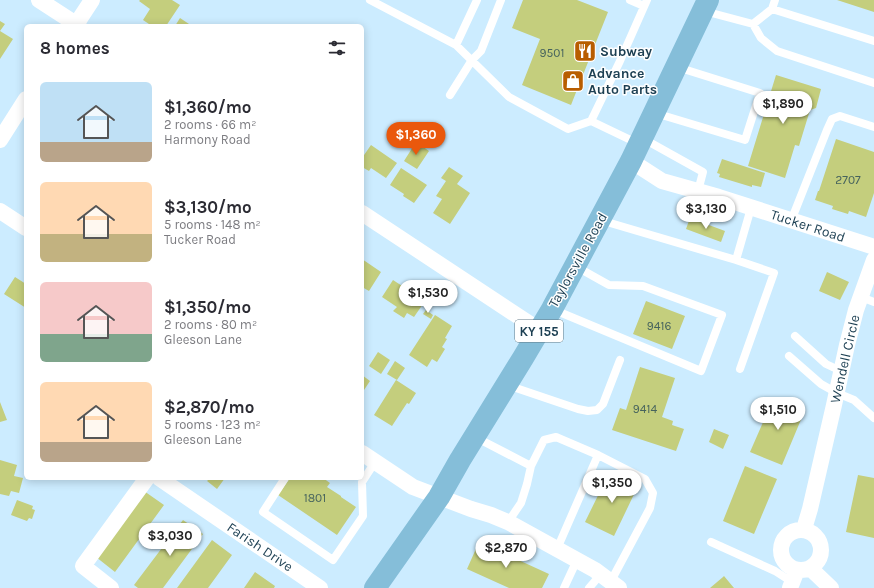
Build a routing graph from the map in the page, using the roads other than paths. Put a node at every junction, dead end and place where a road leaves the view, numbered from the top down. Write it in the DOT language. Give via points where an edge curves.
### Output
graph roads {
  1 [pos="39,0"];
  2 [pos="92,0"];
  3 [pos="370,0"];
  4 [pos="477,0"];
  5 [pos="501,0"];
  6 [pos="630,0"];
  7 [pos="775,0"];
  8 [pos="646,3"];
  9 [pos="706,6"];
  10 [pos="772,9"];
  11 [pos="75,24"];
  12 [pos="77,24"];
  13 [pos="753,24"];
  14 [pos="874,41"];
  15 [pos="456,45"];
  16 [pos="472,60"];
  17 [pos="677,67"];
  18 [pos="874,83"];
  19 [pos="450,95"];
  20 [pos="24,102"];
  21 [pos="654,113"];
  22 [pos="591,121"];
  23 [pos="874,127"];
  24 [pos="0,140"];
  25 [pos="638,148"];
  26 [pos="698,191"];
  27 [pos="751,208"];
  28 [pos="0,211"];
  29 [pos="364,214"];
  30 [pos="599,220"];
  31 [pos="791,220"];
  32 [pos="24,227"];
  33 [pos="874,247"];
  34 [pos="736,260"];
  35 [pos="874,260"];
  36 [pos="574,266"];
  37 [pos="867,299"];
  38 [pos="552,309"];
  39 [pos="539,330"];
  40 [pos="796,336"];
  41 [pos="789,356"];
  42 [pos="620,360"];
  43 [pos="740,369"];
  44 [pos="841,371"];
  45 [pos="507,385"];
  46 [pos="837,393"];
  47 [pos="874,418"];
  48 [pos="474,437"];
  49 [pos="598,455"];
  50 [pos="368,457"];
  51 [pos="531,466"];
  52 [pos="364,474"];
  53 [pos="146,480"];
  54 [pos="162,480"];
  55 [pos="284,480"];
  56 [pos="362,480"];
  57 [pos="439,497"];
  58 [pos="508,522"];
  59 [pos="804,529"];
  60 [pos="711,542"];
  61 [pos="557,549"];
  62 [pos="577,560"];
  63 [pos="797,577"];
  64 [pos="610,581"];
  65 [pos="111,588"];
  66 [pos="320,588"];
  67 [pos="375,588"];
  68 [pos="564,588"];
  69 [pos="589,588"];
  70 [pos="831,588"];
  1 -- 11 [label="street"];
  2 -- 12 [label="street"];
  3 -- 15 [label="lane"];
  4 -- 15 [label="lane"];
  5 -- 16 [label="lane" via="481,51"];
  6 -- 8 [label="lane"];
  7 -- 10 [label="lane"];
  8 -- 22 [label="lane"];
  9 -- 13 [label="lane"];
  9 -- 17 [label="main road, Taylorsville Road / KY 155"];
  10 -- 13 [label="lane"];
  10 -- 14 [label="lane"];
  13 -- 18 [label="lane" via="761,38 777,51"];
  15 -- 16 [label="lane"];
  16 -- 19 [label="lane"];
  16 -- 22 [label="lane" via="509,97 568,129"];
  17 -- 21 [label="main road, Taylorsville Road / KY 155"];
  17 -- 21 [label="lane" via="760,92 745,140"];
  20 -- 24 [label="street"];
  21 -- 25 [label="main road, Taylorsville Road / KY 155"];
  22 -- 25 [label="lane"];
  23 -- 31 [label="lane" via="840,116 832,119"];
  25 -- 26 [label="street, Tucker Road" via="662,181"];
  25 -- 26 [label="lane" via="703,172"];
  25 -- 30 [label="main road, Taylorsville Road / KY 155"];
  26 -- 27 [label="street, Tucker Road"];
  27 -- 31 [label="street, Tucker Road"];
  27 -- 34 [label="lane"];
  28 -- 32 [label="street"];
  29 -- 39 [label="street"];
  30 -- 34 [label="lane"];
  30 -- 36 [label="main road, Taylorsville Road / KY 155"];
  31 -- 33 [label="street, Tucker Road"];
  34 -- 43 [label="lane" via="774,273"];
  35 -- 37 [label="street, Wendell Circle"];
  36 -- 38 [label="main road, Taylorsville Road / KY 155"];
  36 -- 38 [label="lane" via="609,285 643,286 722,315 701,371"];
  37 -- 44 [label="street, Wendell Circle" via="854,317"];
  38 -- 39 [label="main road, Taylorsville Road / KY 155"];
  39 -- 45 [label="main road, Taylorsville Road / KY 155"];
  40 -- 44 [label="lane" via="826,364"];
  41 -- 46 [label="lane" via="820,384"];
  42 -- 45 [label="lane" via="604,404 598,410 578,409"];
  44 -- 46 [label="street, Wendell Circle"];
  45 -- 48 [label="main road, Taylorsville Road / KY 155"];
  46 -- 47 [label="lane" via="854,400"];
  46 -- 59 [label="street, Wendell Circle"];
  48 -- 51 [label="lane"];
  48 -- 57 [label="main road, Taylorsville Road / KY 155"];
  49 -- 51 [label="lane" via="556,437 544,440"];
  49 -- 61 [label="lane"];
  49 -- 64 [label="lane" via="645,479 653,493 650,508"];
  50 -- 52 [label="lane"];
  50 -- 57 [label="street" via="413,487"];
  51 -- 58 [label="lane" via="521,503"];
  53 -- 65 [label="street" via="83,566"];
  54 -- 66 [label="street, Farish Drive"];
  55 -- 56 [label="lane" via="264,512 333,560 364,516"];
  57 -- 58 [label="street"];
  57 -- 67 [label="main road, Taylorsville Road / KY 155"];
  58 -- 61 [label="street"];
  59 -- 63 [label="street" via="819,540 821,553 815,564"];
  59 -- 63 [label="street" via="790,532 781,543 782,557"];
  60 -- 63 [label="lane" via="775,571"];
  61 -- 62 [label="street"];
  62 -- 64 [label="street"];
  62 -- 68 [label="lane"];
  63 -- 70 [label="street"];
  64 -- 69 [label="lane"];
}
